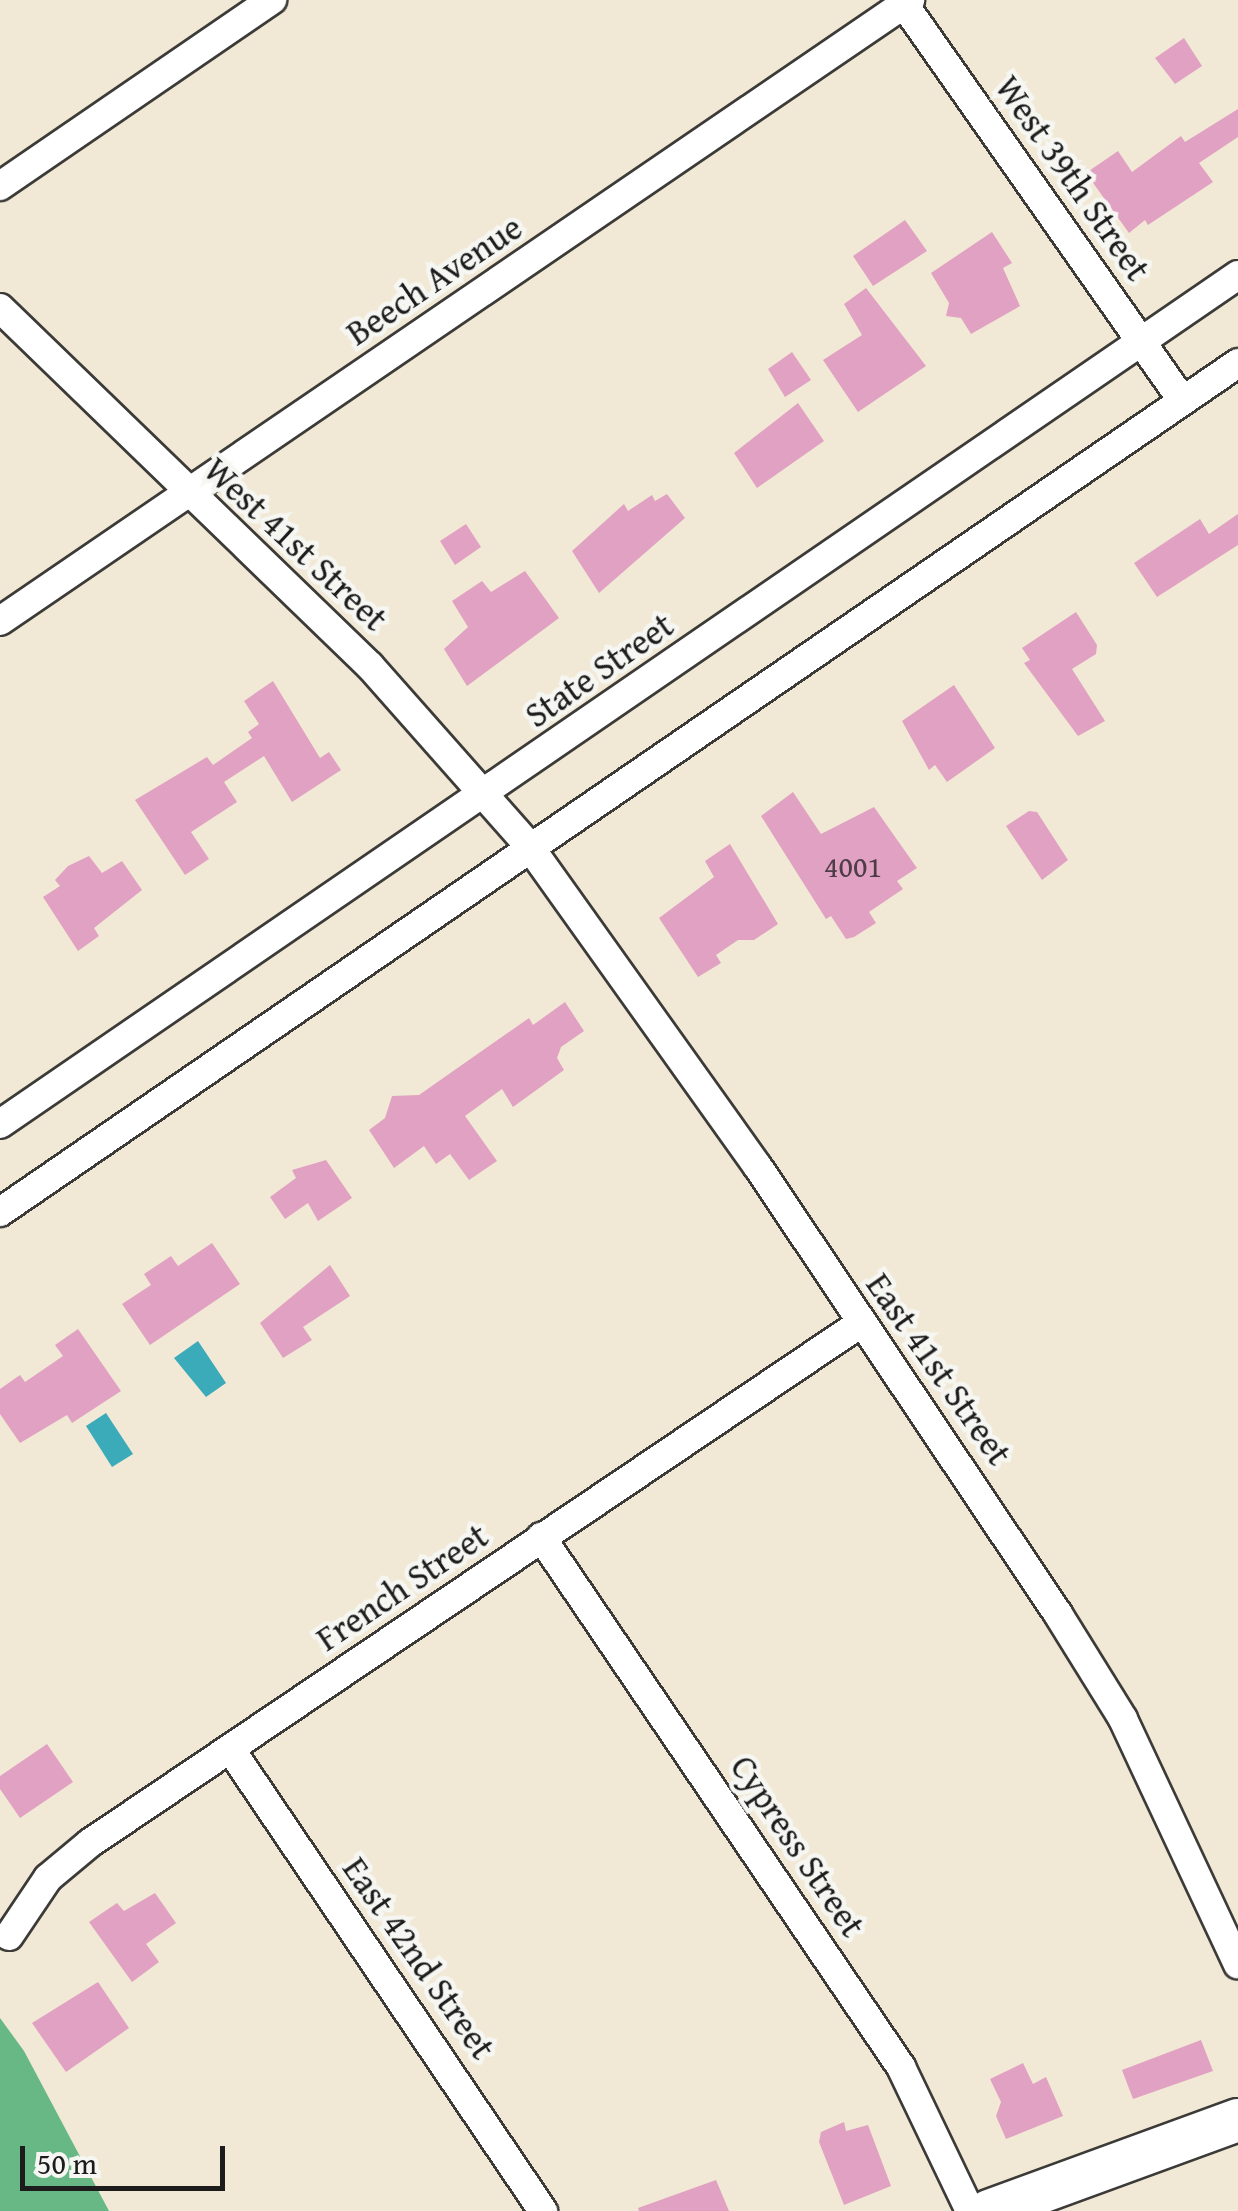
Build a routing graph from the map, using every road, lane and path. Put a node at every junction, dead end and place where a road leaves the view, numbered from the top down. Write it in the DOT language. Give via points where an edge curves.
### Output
graph roads {
  1 [pos="272,0"];
  2 [pos="905,1"];
  3 [pos="0,186"];
  4 [pos="1238,275"];
  5 [pos="0,308"];
  6 [pos="1142,342"];
  7 [pos="1238,363"];
  8 [pos="1182,400"];
  9 [pos="188,493"];
  10 [pos="0,621"];
  11 [pos="487,793"];
  12 [pos="529,846"];
  13 [pos="0,1124"];
  14 [pos="0,1212"];
  15 [pos="860,1323"];
  16 [pos="541,1537"];
  17 [pos="230,1750"];
  18 [pos="9,1936"];
  19 [pos="1238,1964"];
  20 [pos="1238,2120"];
  21 [pos="543,2211"];
  22 [pos="970,2211"];
  23 [pos="990,2211"];
  1 -- 3 [label="street"];
  2 -- 6 [label="street, West 39th Street"];
  2 -- 9 [label="street, Beech Avenue"];
  4 -- 6 [label="street, State Street"];
  5 -- 9 [label="street, West 41st Street"];
  6 -- 8 [label="street, West 39th Street"];
  6 -- 11 [label="street, State Street"];
  7 -- 8 [label="street"];
  8 -- 12 [label="street"];
  9 -- 10 [label="street, Beech Avenue"];
  9 -- 11 [label="street, West 41st Street" via="370,666"];
  11 -- 12 [label="street, West 41st Street"];
  11 -- 13 [label="street, State Street"];
  12 -- 14 [label="street"];
  12 -- 15 [label="street, East 41st Street"];
  15 -- 16 [label="street, French Street"];
  15 -- 19 [label="street, East 41st Street" via="1014,1543 1122,1719"];
  16 -- 17 [label="street, French Street"];
  16 -- 22 [label="street, Cypress Street" via="901,2067"];
  17 -- 18 [label="street, French Street" via="48,1878"];
  17 -- 21 [label="street, East 42nd Street"];
  20 -- 23 [label="main road"];
}
